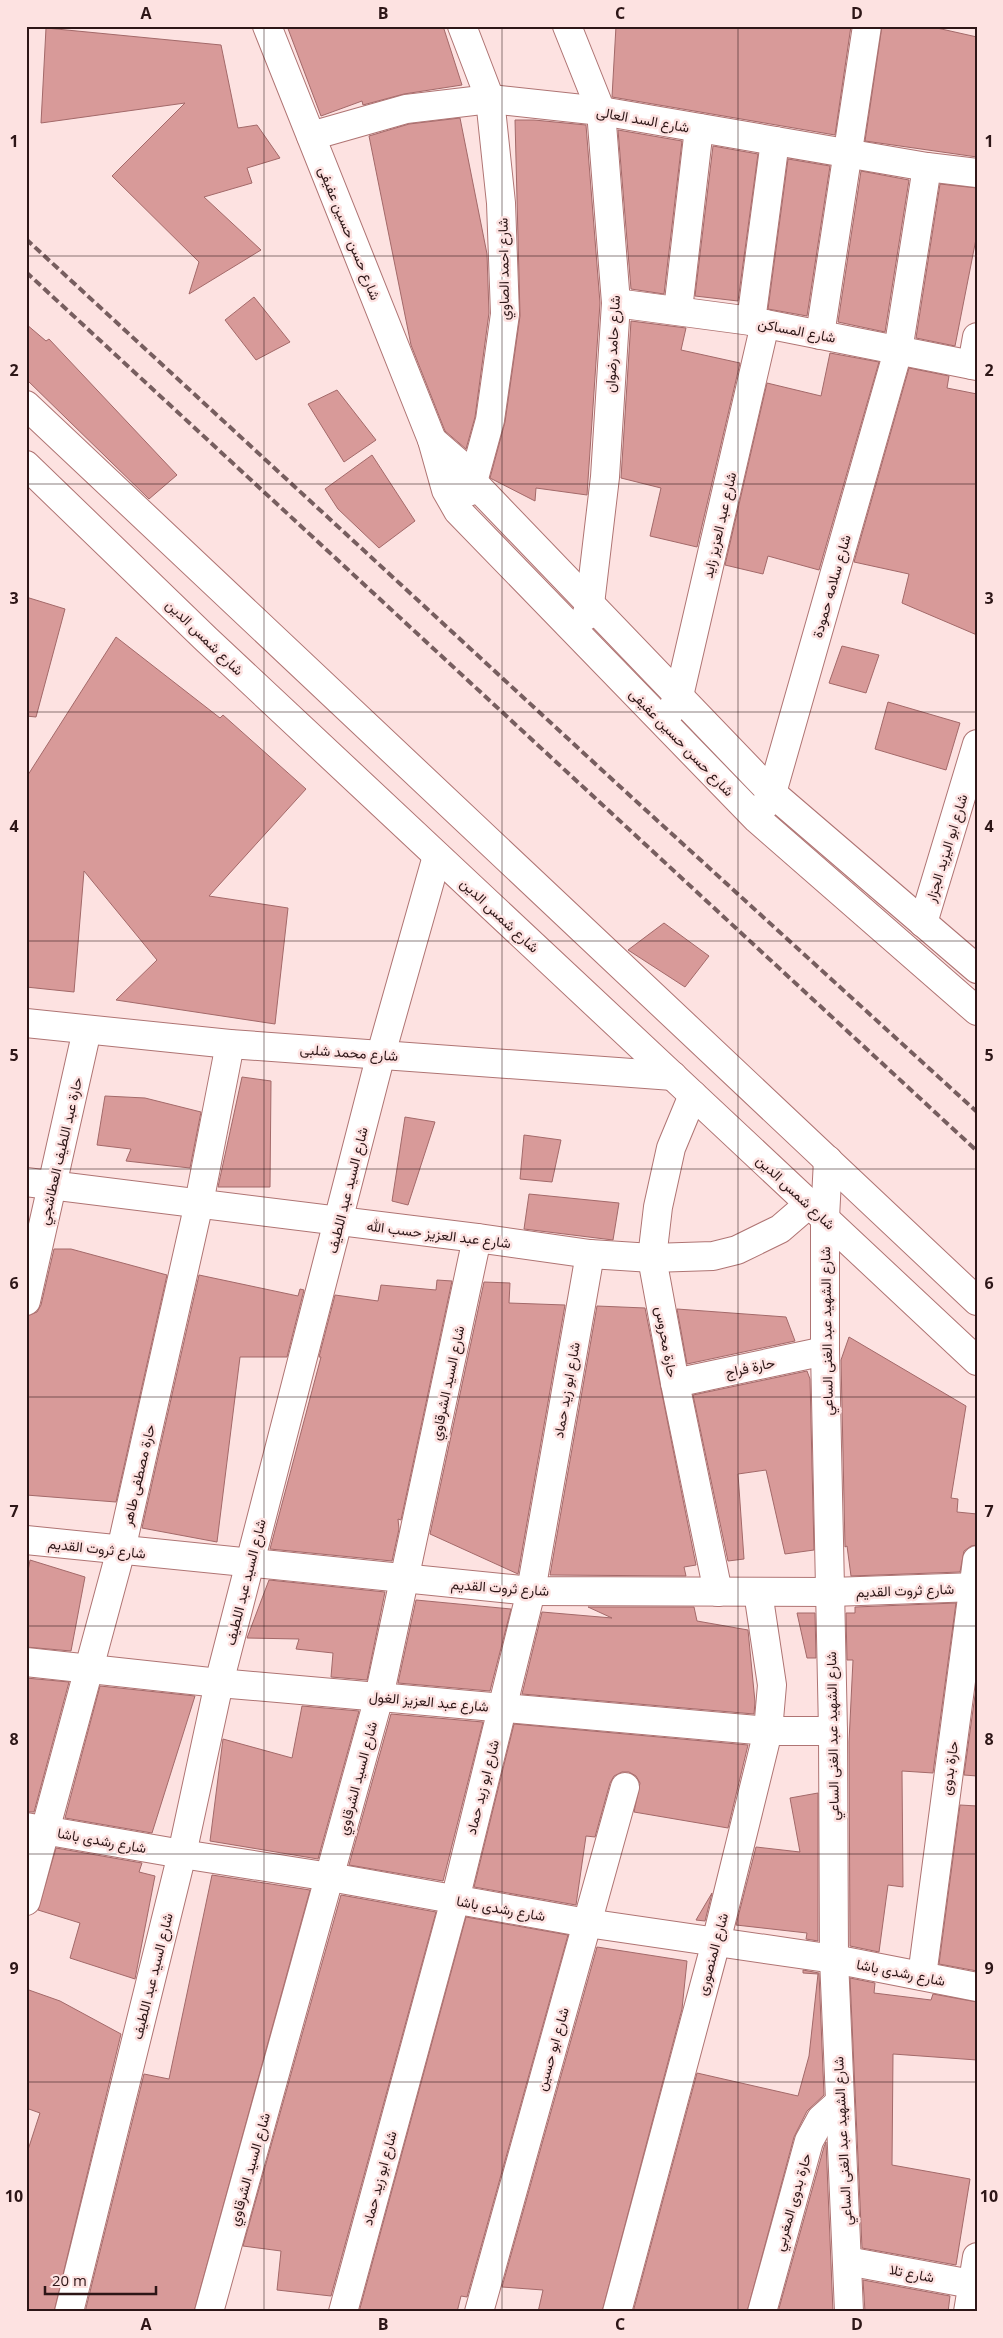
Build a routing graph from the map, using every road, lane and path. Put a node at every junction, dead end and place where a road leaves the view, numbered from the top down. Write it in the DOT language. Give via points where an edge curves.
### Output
graph roads {
  1 [pos="267,26"];
  2 [pos="462,26"];
  3 [pos="567,26"];
  4 [pos="867,26"];
  5 [pos="490,99"];
  6 [pos="601,111"];
  7 [pos="699,128"];
  8 [pos="311,136"];
  9 [pos="774,141"];
  10 [pos="847,154"];
  11 [pos="927,167"];
  12 [pos="977,173"];
  13 [pos="616,303"];
  14 [pos="678,310"];
  15 [pos="758,323"];
  16 [pos="820,335"];
  17 [pos="977,337"];
  18 [pos="898,351"];
  19 [pos="974,366"];
  20 [pos="26,406"];
  21 [pos="432,440"];
  22 [pos="26,465"];
  23 [pos="473,482"];
  24 [pos="458,511"];
  25 [pos="590,604"];
  26 [pos="579,635"];
  27 [pos="680,696"];
  28 [pos="664,723"];
  29 [pos="977,744"];
  30 [pos="772,793"];
  31 [pos="757,819"];
  32 [pos="437,856"];
  33 [pos="924,923"];
  34 [pos="977,969"];
  35 [pos="977,1010"];
  36 [pos="26,1023"];
  37 [pos="88,1030"];
  38 [pos="230,1044"];
  39 [pos="382,1054"];
  40 [pos="672,1076"];
  41 [pos="693,1096"];
  42 [pos="828,1160"];
  43 [pos="39,1184"];
  44 [pos="199,1203"];
  45 [pos="817,1212"];
  46 [pos="339,1221"];
  47 [pos="477,1238"];
  48 [pos="590,1254"];
  49 [pos="652,1258"];
  50 [pos="977,1300"];
  51 [pos="26,1301"];
  52 [pos="825,1351"];
  53 [pos="977,1361"];
  54 [pos="674,1383"];
  55 [pos="26,1540"];
  56 [pos="121,1550"];
  57 [pos="977,1560"];
  58 [pos="250,1563"];
  59 [pos="406,1579"];
  60 [pos="975,1587"];
  61 [pos="531,1591"];
  62 [pos="718,1592"];
  63 [pos="758,1592"];
  64 [pos="831,1592"];
  65 [pos="26,1662"];
  66 [pos="90,1668"];
  67 [pos="219,1682"];
  68 [pos="379,1697"];
  69 [pos="502,1707"];
  70 [pos="768,1730"];
  71 [pos="833,1731"];
  72 [pos="625,1786"];
  73 [pos="35,1828"];
  74 [pos="182,1854"];
  75 [pos="330,1877"];
  76 [pos="455,1900"];
  77 [pos="26,1901"];
  78 [pos="587,1923"];
  79 [pos="716,1942"];
  80 [pos="834,1959"];
  81 [pos="922,1976"];
  82 [pos="977,1987"];
  83 [pos="840,2102"];
  84 [pos="977,2258"];
  85 [pos="847,2260"];
  86 [pos="975,2284"];
  87 [pos="69,2312"];
  88 [pos="209,2312"];
  89 [pos="343,2312"];
  90 [pos="479,2312"];
  91 [pos="617,2312"];
  92 [pos="762,2312"];
  93 [pos="849,2312"];
  94 [pos="968,2312"];
  1 -- 8 [label="street, شارع حسن حسين عفيفى"];
  2 -- 5 [label="street, شارع احمد الصاوي"];
  3 -- 6 [label="street, شارع حامد رضوان"];
  4 -- 10 [label="street"];
  5 -- 6 [label="street, شارع السد العالى"];
  5 -- 8 [label="street, شارع السد العالى" via="406,109"];
  5 -- 23 [label="street, شارع احمد الصاوي" via="501,203 505,314 490,420"];
  6 -- 7 [label="street, شارع السد العالى"];
  6 -- 13 [label="street, شارع حامد رضوان"];
  7 -- 9 [label="street, شارع السد العالى"];
  7 -- 14 [label="street"];
  8 -- 21 [label="street, شارع حسن حسين عفيفى"];
  9 -- 10 [label="street, شارع السد العالى"];
  9 -- 15 [label="street, شارع عبد العزيز زايد"];
  10 -- 11 [label="street, شارع السد العالى"];
  10 -- 16 [label="street"];
  11 -- 12 [label="street, شارع السد العالى"];
  11 -- 18 [label="street, شارع سلامه حمودة"];
  13 -- 14 [label="street, شارع المساكن"];
  13 -- 25 [label="street, شارع حامد رضوان" via="605,477"];
  14 -- 15 [label="street, شارع المساكن"];
  15 -- 16 [label="street, شارع المساكن"];
  15 -- 27 [label="street, شارع عبد العزيز زايد"];
  16 -- 18 [label="street, شارع المساكن"];
  17 -- 19 [label="street"];
  18 -- 19 [label="street, شارع المساكن"];
  18 -- 30 [label="street, شارع سلامه حمودة"];
  20 -- 42 [label="street"];
  21 -- 23 [label="street, شارع حسن حسين عفيفى" via="457,461"];
  21 -- 24 [label="street, شارع حسن حسين عفيفى" via="446,490"];
  22 -- 32 [label="street, شارع شمس الدين"];
  23 -- 24 [label="street, شارع احمد الصاوي"];
  23 -- 25 [label="street, شارع حسن حسين عفيفى"];
  24 -- 26 [label="street, شارع حسن حسين عفيفى"];
  25 -- 26 [label="street, شارع حامد رضوان"];
  25 -- 27 [label="street, شارع حسن حسين عفيفى"];
  26 -- 28 [label="street, شارع حسن حسين عفيفى"];
  27 -- 28 [label="street, شارع عبد العزيز زايد"];
  27 -- 30 [label="street, شارع حسن حسين عفيفى"];
  28 -- 31 [label="street, شارع حسن حسين عفيفى"];
  29 -- 33 [label="street, شارع ابو اليزيد الجزار"];
  30 -- 31 [label="street, شارع سلامه حمودة"];
  30 -- 33 [label="street, شارع حسن حسين عفيفى"];
  31 -- 35 [label="street, شارع حسن حسين عفيفى"];
  32 -- 39 [label="street, شارع السيد عبد اللطيف"];
  32 -- 40 [label="street, شارع شمس الدين"];
  33 -- 34 [label="street, شارع حسن حسين عفيفى"];
  36 -- 37 [label="street, شارع محمد شلبى"];
  37 -- 38 [label="street, شارع محمد شلبى"];
  37 -- 43 [label="street, حارة عبد اللطيف العطاشجي"];
  38 -- 39 [label="street, شارع محمد شلبى"];
  38 -- 44 [label="street, حارة مصطفى طاهر"];
  39 -- 40 [label="street, شارع محمد شلبى"];
  39 -- 46 [label="street, شارع السيد عبد اللطيف"];
  40 -- 41 [label="street, شارع شمس الدين"];
  41 -- 45 [label="street, شارع شمس الدين"];
  41 -- 49 [label="street, حارة محروس" via="671,1148 658,1208"];
  42 -- 45 [label="street, شارع الشهيد عبد الغنى الساعي"];
  42 -- 50 [label="street"];
  43 -- 44 [label="street, شارع عبد العزيز حسب الله"];
  43 -- 51 [label="street, حارة عبد اللطيف العطاشجي"];
  44 -- 46 [label="street, شارع عبد العزيز حسب الله"];
  44 -- 56 [label="street, حارة مصطفى طاهر"];
  45 -- 49 [label="street, شارع عبد العزيز حسب الله" via="736,1250 713,1256"];
  45 -- 52 [label="street, شارع الشهيد عبد الغنى الساعي"];
  45 -- 53 [label="street, شارع شمس الدين"];
  46 -- 47 [label="street, شارع عبد العزيز حسب الله"];
  46 -- 58 [label="street, شارع السيد عبد اللطيف"];
  47 -- 48 [label="street, شارع عبد العزيز حسب الله"];
  47 -- 59 [label="street, شارع السيد الشرقاوي"];
  48 -- 49 [label="street, شارع عبد العزيز حسب الله"];
  48 -- 61 [label="street, شارع ابو زيد حماد"];
  49 -- 54 [label="street, حارة محروس"];
  52 -- 54 [label="street, حارة فراج"];
  52 -- 64 [label="street, شارع الشهيد عبد الغنى الساعي"];
  54 -- 62 [label="street, حارة محروس"];
  55 -- 56 [label="street, شارع ثروت القديم"];
  56 -- 58 [label="street, شارع ثروت القديم"];
  56 -- 66 [label="street, حارة مصطفى طاهر"];
  57 -- 60 [label="street, حارة بدوى"];
  58 -- 59 [label="street, شارع ثروت القديم"];
  58 -- 67 [label="street, شارع السيد عبد اللطيف"];
  59 -- 61 [label="street, شارع ثروت القديم"];
  59 -- 68 [label="street, شارع السيد الشرقاوي"];
  60 -- 64 [label="street, شارع ثروت القديم"];
  60 -- 81 [label="street, حارة بدوى"];
  61 -- 62 [label="street, شارع ثروت القديم"];
  61 -- 69 [label="street, شارع ابو زيد حماد"];
  62 -- 63 [label="street, شارع ثروت القديم"];
  63 -- 64 [label="street, شارع ثروت القديم"];
  63 -- 70 [label="street, شارع المنصورى" via="772,1685"];
  64 -- 71 [label="street, شارع الشهيد عبد الغنى الساعي"];
  65 -- 66 [label="street, شارع عبد العزيز الغول"];
  66 -- 67 [label="street, شارع عبد العزيز الغول"];
  66 -- 73 [label="street, حارة مصطفى طاهر"];
  67 -- 68 [label="street, شارع عبد العزيز الغول"];
  67 -- 74 [label="street, شارع السيد عبد اللطيف"];
  68 -- 69 [label="street, شارع عبد العزيز الغول"];
  68 -- 75 [label="street, شارع السيد الشرقاوي"];
  69 -- 70 [label="street, شارع عبد العزيز الغول"];
  69 -- 76 [label="street, شارع ابو زيد حماد"];
  70 -- 71 [label="street, شارع عبد العزيز الغول"];
  70 -- 79 [label="street, شارع المنصورى"];
  71 -- 80 [label="street, شارع الشهيد عبد الغنى الساعي"];
  72 -- 78 [label="street, شارع ابو حسين"];
  73 -- 74 [label="street, شارع رشدى باشا"];
  73 -- 77 [label="street, حارة مصطفى طاهر"];
  74 -- 75 [label="street, شارع رشدى باشا"];
  74 -- 87 [label="street, شارع السيد عبد اللطيف"];
  75 -- 76 [label="street, شارع رشدى باشا"];
  75 -- 88 [label="street, شارع السيد الشرقاوي"];
  76 -- 78 [label="street, شارع رشدى باشا"];
  76 -- 89 [label="street, شارع ابو زيد حماد"];
  78 -- 79 [label="street, شارع رشدى باشا"];
  78 -- 90 [label="street, شارع ابو حسين"];
  79 -- 80 [label="street, شارع رشدى باشا"];
  79 -- 91 [label="street, شارع المنصورى"];
  80 -- 81 [label="street, شارع رشدى باشا"];
  80 -- 83 [label="street, شارع الشهيد عبد الغنى الساعي"];
  81 -- 82 [label="street, شارع رشدى باشا"];
  83 -- 85 [label="street, شارع الشهيد عبد الغنى الساعي"];
  83 -- 92 [label="street, حارة بدوى المغربي" via="821,2119 809,2142"];
  84 -- 86 [label="street"];
  85 -- 86 [label="street, شارع تلا"];
  85 -- 93 [label="street, شارع الشهيد عبد الغنى الساعي"];
  86 -- 94 [label="street"];
}
